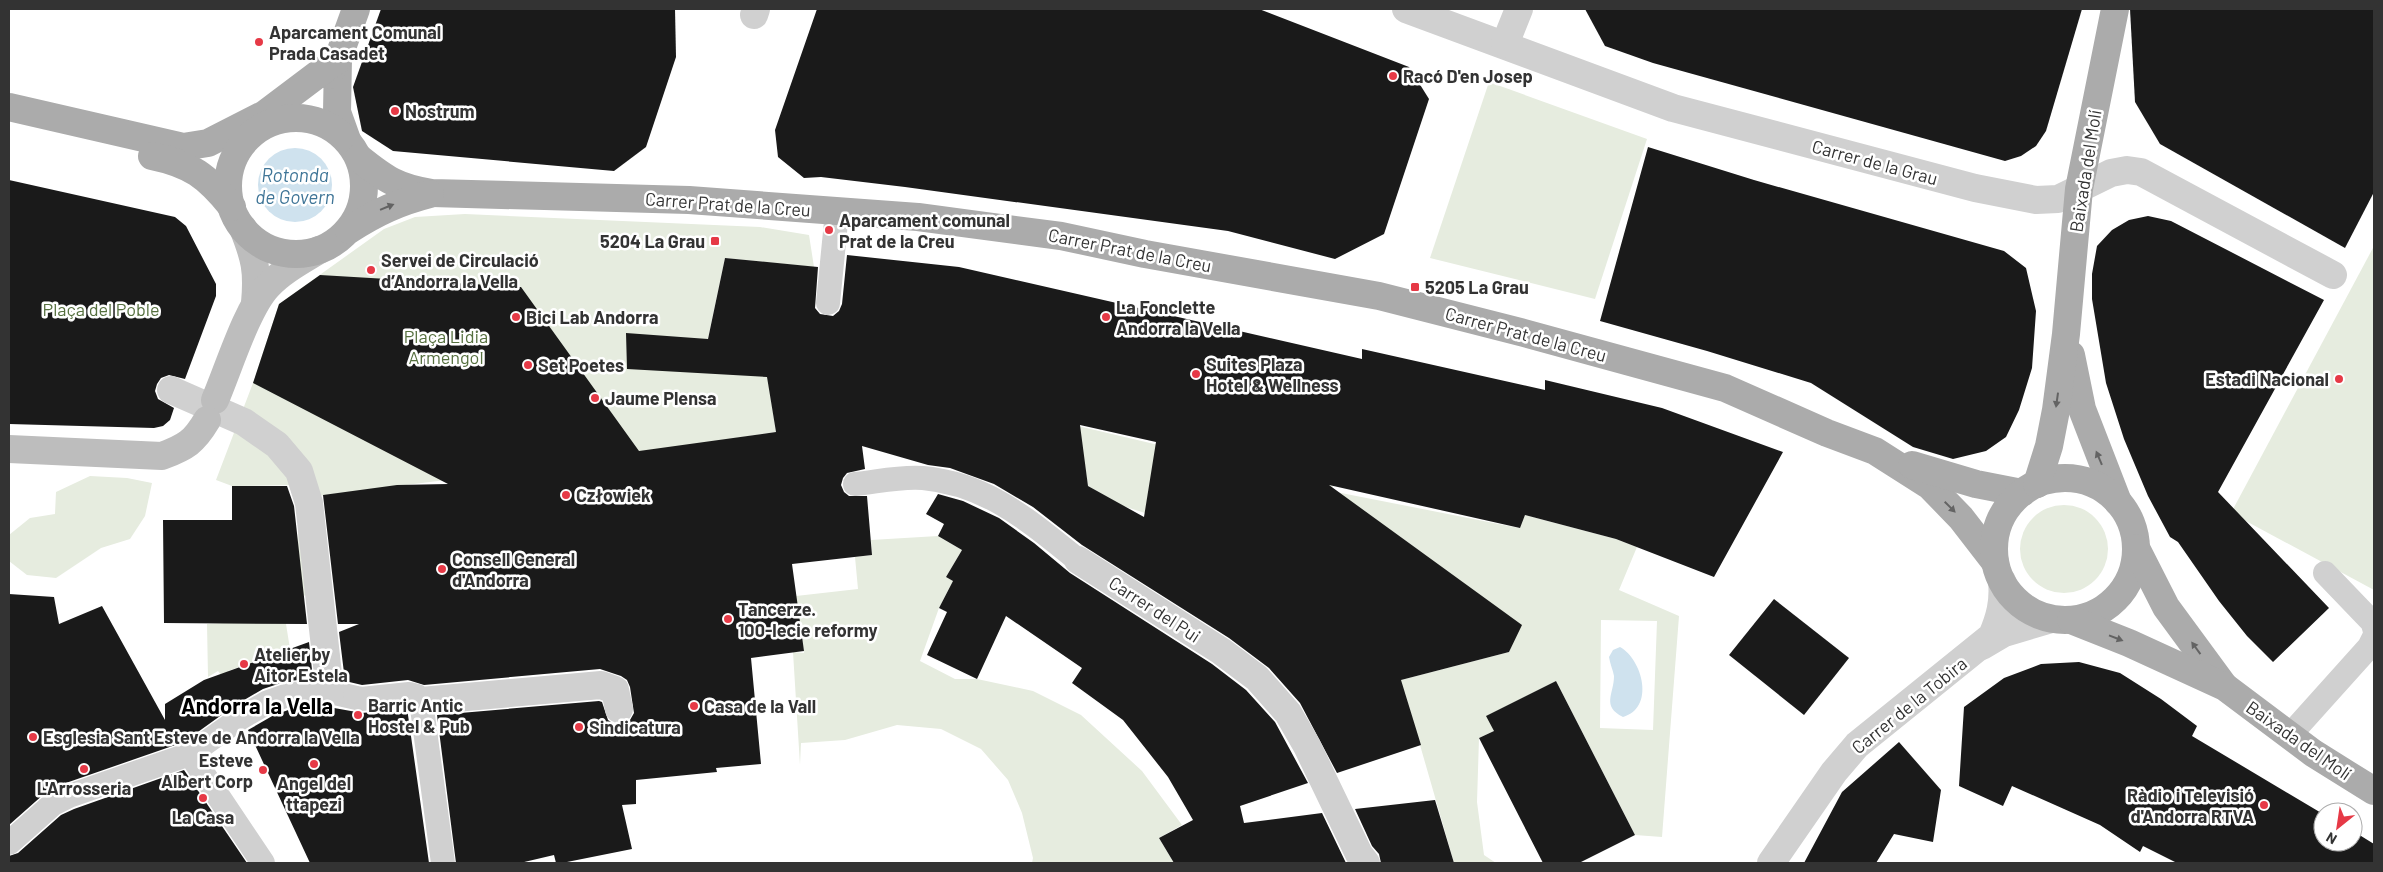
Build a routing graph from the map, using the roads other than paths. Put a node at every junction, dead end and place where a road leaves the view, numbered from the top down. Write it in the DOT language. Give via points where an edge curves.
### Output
graph roads {
  1 [pos="356,9"];
  2 [pos="1406,9"];
  3 [pos="1519,9"];
  4 [pos="2115,9"];
  5 [pos="1505,44"];
  6 [pos="338,59"];
  7 [pos="9,107"];
  8 [pos="283,120"];
  9 [pos="9,124"];
  10 [pos="249,138"];
  11 [pos="353,149"];
  12 [pos="174,160"];
  13 [pos="2079,189"];
  14 [pos="432,193"];
  15 [pos="837,212"];
  16 [pos="237,218"];
  17 [pos="347,231"];
  18 [pos="318,250"];
  19 [pos="2332,275"];
  20 [pos="255,303"];
  21 [pos="828,303"];
  22 [pos="2066,334"];
  23 [pos="171,390"];
  24 [pos="9,449"];
  25 [pos="1884,456"];
  26 [pos="855,484"];
  27 [pos="2030,488"];
  28 [pos="2118,502"];
  29 [pos="2136,548"];
  30 [pos="1078,560"];
  31 [pos="1999,572"];
  32 [pos="2325,573"];
  33 [pos="2061,619"];
  34 [pos="2374,628"];
  35 [pos="2374,637"];
  36 [pos="1981,647"];
  37 [pos="2225,687"];
  38 [pos="330,692"];
  39 [pos="421,701"];
  40 [pos="619,709"];
  41 [pos="2289,736"];
  42 [pos="190,754"];
  43 [pos="2374,791"];
  44 [pos="9,843"];
  45 [pos="263,863"];
  46 [pos="443,863"];
  47 [pos="1366,863"];
  48 [pos="1771,863"];
  1 -- 6 [label="main road"];
  2 -- 5 [label="street, Carrer de la Grau"];
  3 -- 5 [label="street"];
  4 -- 13 [label="main road, Baixada del Molí"];
  5 -- 13 [label="street, Carrer de la Grau" via="1673,108 1975,188 2036,200 2058,199"];
  6 -- 7 [label="main road" via="266,114 208,143 183,147"];
  6 -- 8 [label="main road" via="303,107"];
  6 -- 11 [label="main road" via="337,112"];
  8 -- 10 [label="main road" via="259,129"];
  8 -- 11 [label="main road" via="315,120 330,128"];
  9 -- 12 [label="main road"];
  10 -- 12 [label="main road" via="224,150"];
  10 -- 16 [label="main road" via="234,159 228,176 228,191"];
  11 -- 14 [label="main road, Carrer Prat de la Creu" via="385,179 408,190"];
  11 -- 17 [label="main road" via="365,188 356,218"];
  12 -- 16 [label="main road" via="197,171 214,186"];
  13 -- 19 [label="street, Carrer de la Grau" via="2112,173 2141,172"];
  13 -- 22 [label="main road, Baixada del Molí"];
  14 -- 15 [label="main road, Carrer Prat de la Creu" via="689,200"];
  17 -- 14 [label="main road, one-way" via="377,211"];
  15 -- 21 [label="lane"];
  15 -- 25 [label="main road, Carrer Prat de la Creu" via="918,217 1061,236 1379,296 1725,388"];
  16 -- 18 [label="main road" via="262,244 272,249 296,254"];
  16 -- 20 [label="street" via="254,254 258,276"];
  17 -- 18 [label="main road"];
  18 -- 20 [label="street" via="268,285"];
  20 -- 24 [label="street" via="211,410 198,436 185,447 162,456"];
  22 -- 27 [label="main road, Baixada del Molí, one-way" via="2049,446"];
  28 -- 22 [label="main road, Baixada del Molí, one-way" via="2082,409"];
  23 -- 38 [label="street" via="244,422 277,445 299,471 309,503"];
  25 -- 27 [label="main road" via="1976,484"];
  25 -- 31 [label="main road, one-way" via="1930,486 1961,518"];
  26 -- 30 [label="lane, Carrer del Pui" via="921,477 962,484 1017,511"];
  27 -- 28 [label="main road" via="2059,478 2081,480 2101,488"];
  27 -- 31 [label="main road" via="2010,504 2000,520 1994,545"];
  28 -- 29 [label="main road" via="2130,519"];
  29 -- 33 [label="main road" via="2133,572 2118,597 2094,614"];
  37 -- 29 [label="main road, Baixada del Molí, one-way" via="2166,607"];
  30 -- 47 [label="street, Carrer del Pui" via="1221,651 1257,678 1288,713 1308,746"];
  31 -- 33 [label="main road" via="2022,605 2036,614"];
  31 -- 36 [label="street" via="2004,598 2000,617 1992,636"];
  32 -- 34 [label="lane" via="2373,623"];
  33 -- 36 [label="street" via="2004,633"];
  33 -- 37 [label="main road, Baixada del Molí, one-way" via="2129,643"];
  35 -- 41 [label="lane" via="2369,647"];
  36 -- 48 [label="street, Carrer de la Tobira" via="1857,745 1834,772"];
  37 -- 41 [label="main road, Baixada del Molí"];
  38 -- 39 [label="lane" via="361,699 410,694"];
  38 -- 42 [label="lane" via="291,694 268,702 230,724"];
  39 -- 40 [label="street" via="601,685 615,690"];
  39 -- 46 [label="lane"];
  41 -- 43 [label="main road, Baixada del Molí"];
  42 -- 44 [label="lane" via="61,800"];
  42 -- 45 [label="lane"];
}
